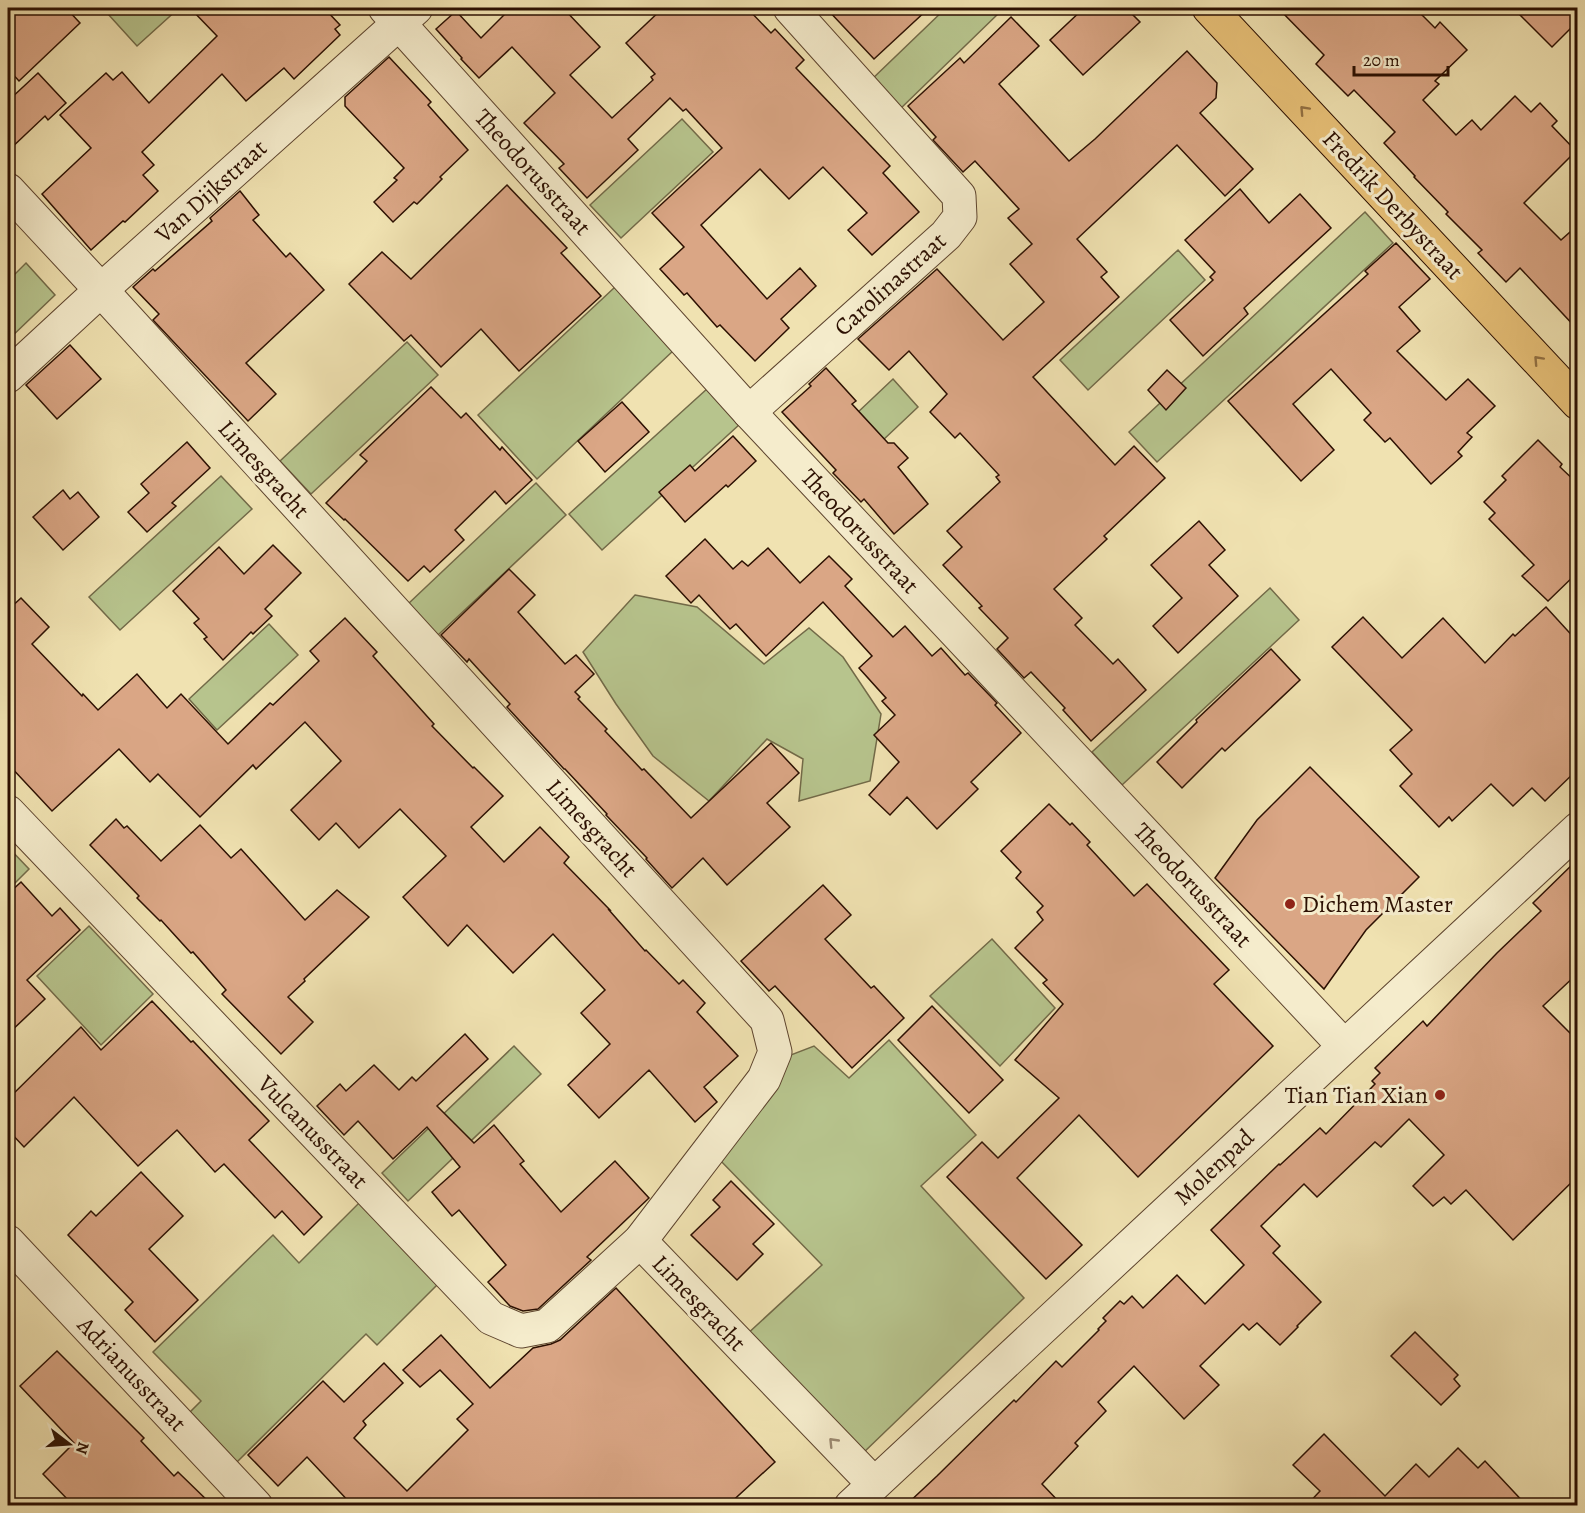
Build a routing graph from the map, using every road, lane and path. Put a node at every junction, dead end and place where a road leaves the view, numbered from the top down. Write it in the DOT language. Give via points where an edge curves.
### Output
graph roads {
  1 [pos="790,8"];
  2 [pos="1209,8"];
  3 [pos="400,13"];
  4 [pos="8,190"];
  5 [pos="101,290"];
  6 [pos="8,376"];
  7 [pos="1578,403"];
  8 [pos="749,412"];
  9 [pos="8,812"];
  10 [pos="1578,830"];
  11 [pos="1344,1046"];
  12 [pos="639,1241"];
  13 [pos="8,1242"];
  14 [pos="863,1495"];
  15 [pos="256,1506"];
  1 -- 8 [label="street, Carolinastraat" via="959,196 960,217 946,235"];
  7 -- 2 [label="main road, Fredrik Derbystraat, one-way"];
  3 -- 5 [label="street, Van Dijkstraat"];
  3 -- 8 [label="street, Theodorusstraat"];
  4 -- 5 [label="street, Limesgracht"];
  5 -- 6 [label="street, Van Dijkstraat"];
  5 -- 12 [label="street, Limesgracht" via="767,1020 775,1052 764,1079"];
  8 -- 11 [label="street, Theodorusstraat"];
  9 -- 12 [label="street, Vulcanusstraat" via="491,1318 521,1331 547,1326"];
  10 -- 11 [label="street, Molenpad"];
  11 -- 14 [label="street, Molenpad"];
  14 -- 12 [label="street, Limesgracht, one-way"];
  13 -- 15 [label="street, Adrianusstraat"];
}
